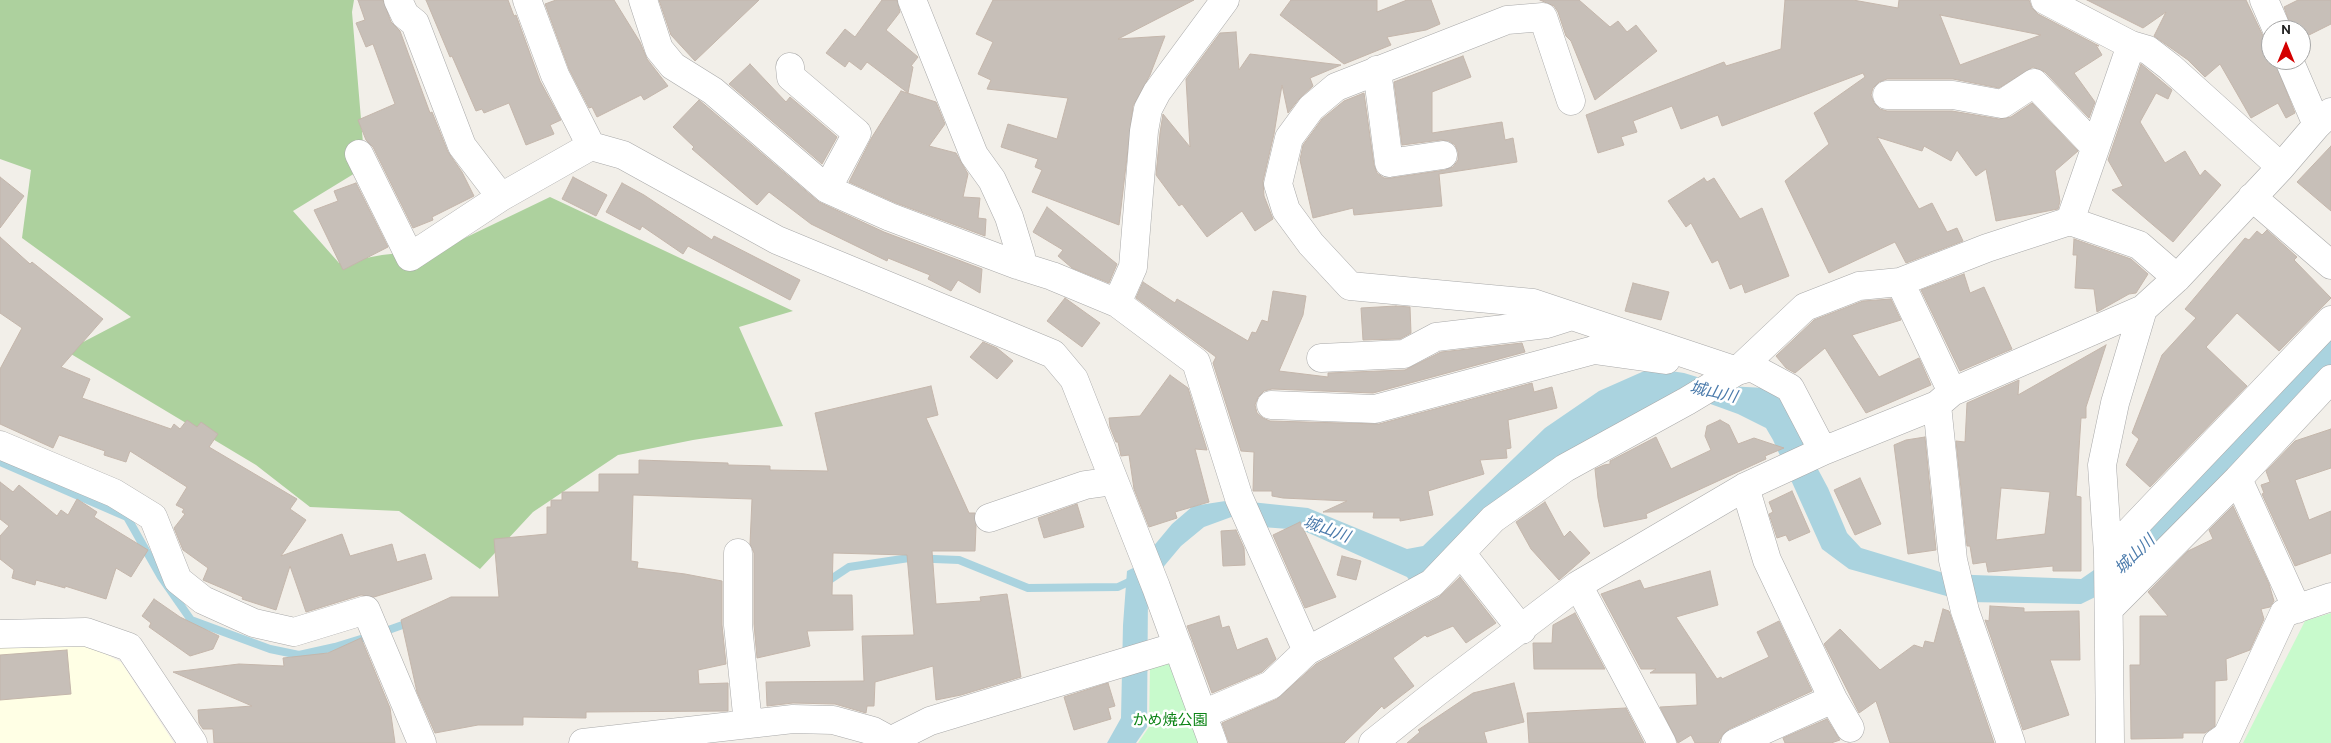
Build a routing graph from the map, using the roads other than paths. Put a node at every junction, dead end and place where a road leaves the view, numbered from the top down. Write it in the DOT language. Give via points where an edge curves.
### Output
graph roads {
  1 [pos="398,0"];
  2 [pos="527,0"];
  3 [pos="643,0"];
  4 [pos="912,0"];
  5 [pos="1225,0"];
  6 [pos="2045,0"];
  7 [pos="2264,0"];
  8 [pos="2273,20"];
  9 [pos="2131,44"];
  10 [pos="790,68"];
  11 [pos="1377,70"];
  12 [pos="2295,70"];
  13 [pos="1887,95"];
  14 [pos="1571,101"];
  15 [pos="2324,119"];
  16 [pos="591,146"];
  17 [pos="2095,147"];
  18 [pos="359,154"];
  19 [pos="1443,155"];
  20 [pos="2281,168"];
  21 [pos="827,189"];
  22 [pos="501,197"];
  23 [pos="2252,197"];
  24 [pos="2070,221"];
  25 [pos="2331,264"];
  26 [pos="1017,265"];
  27 [pos="2177,278"];
  28 [pos="1900,282"];
  29 [pos="1117,303"];
  30 [pos="2142,310"];
  31 [pos="1572,316"];
  32 [pos="2331,320"];
  33 [pos="1321,358"];
  34 [pos="1728,376"];
  35 [pos="2331,379"];
  36 [pos="1944,398"];
  37 [pos="1271,405"];
  38 [pos="0,445"];
  39 [pos="1823,452"];
  40 [pos="2238,479"];
  41 [pos="1114,481"];
  42 [pos="1745,487"];
  43 [pos="989,518"];
  44 [pos="738,553"];
  45 [pos="1461,553"];
  46 [pos="2108,554"];
  47 [pos="1578,586"];
  48 [pos="2331,597"];
  49 [pos="2109,609"];
  50 [pos="2297,609"];
  51 [pos="1522,630"];
  52 [pos="0,634"];
  53 [pos="1167,649"];
  54 [pos="1307,651"];
  55 [pos="1833,699"];
  56 [pos="1203,714"];
  57 [pos="748,724"];
  58 [pos="1850,728"];
  59 [pos="894,742"];
  60 [pos="193,743"];
  61 [pos="422,743"];
  62 [pos="583,743"];
  63 [pos="1213,743"];
  64 [pos="1373,743"];
  65 [pos="1662,743"];
  66 [pos="1735,743"];
  67 [pos="2011,743"];
  68 [pos="2110,743"];
  69 [pos="2217,743"];
  1 -- 22 [label="street" via="405,15 415,23 462,146"];
  2 -- 16 [label="street" via="555,76"];
  3 -- 21 [label="street" via="659,49 673,66 712,91"];
  4 -- 26 [label="street" via="974,155 992,180 1009,217 1020,256"];
  5 -- 29 [label="street" via="1148,109 1133,267"];
  6 -- 9 [label="street"];
  7 -- 8 [label="street"];
  9 -- 17 [label="street"];
  9 -- 20 [label="street" via="2148,50 2170,67"];
  10 -- 21 [label="street" via="791,77 857,133"];
  11 -- 14 [label="street" via="1507,20 1543,17"];
  11 -- 19 [label="street" via="1389,163"];
  11 -- 31 [label="street" via="1336,87 1311,108 1289,138 1278,184 1286,210 1311,244 1350,286 1533,303"];
  12 -- 15 [label="street"];
  13 -- 17 [label="street" via="1953,95 2002,104 2034,83"];
  15 -- 20 [label="street"];
  16 -- 22 [label="street"];
  16 -- 41 [label="street" via="623,155 777,240 1053,354 1074,379"];
  17 -- 24 [label="street"];
  18 -- 22 [label="street" via="410,257"];
  20 -- 23 [label="street"];
  21 -- 26 [label="street" via="890,217"];
  23 -- 25 [label="street"];
  23 -- 27 [label="street"];
  24 -- 27 [label="street" via="2139,246"];
  24 -- 28 [label="street" via="1987,248"];
  26 -- 29 [label="street"];
  27 -- 30 [label="street"];
  28 -- 34 [label="street" via="1858,286 1805,307"];
  28 -- 36 [label="street"];
  29 -- 54 [label="street" via="1196,362 1239,498"];
  30 -- 36 [label="street"];
  30 -- 46 [label="street" via="2115,403 2102,465"];
  31 -- 33 [label="street" via="1547,324 1436,337 1404,354"];
  31 -- 34 [label="street"];
  32 -- 46 [label="street"];
  34 -- 37 [label="street" via="1594,350 1375,409"];
  34 -- 39 [label="street" via="1751,367 1790,388"];
  34 -- 45 [label="street" via="1565,468 1493,519"];
  35 -- 40 [label="street"];
  36 -- 39 [label="street"];
  36 -- 67 [label="street" via="1953,560 1965,611"];
  38 -- 61 [label="street" via="114,493 153,517 178,580 203,600 254,623 294,632 366,610"];
  39 -- 42 [label="street"];
  40 -- 49 [label="street"];
  40 -- 50 [label="street"];
  41 -- 43 [label="street" via="1085,485"];
  41 -- 53 [label="street" via="1156,587"];
  42 -- 47 [label="street"];
  42 -- 55 [label="street" via="1767,560"];
  44 -- 57 [label="street" via="738,625"];
  45 -- 51 [label="street"];
  45 -- 54 [label="street" via="1432,583"];
  46 -- 49 [label="street"];
  47 -- 51 [label="street"];
  47 -- 65 [label="street"];
  48 -- 50 [label="street"];
  49 -- 68 [label="street"];
  50 -- 69 [label="street" via="2284,613 2227,736"];
  51 -- 64 [label="street"];
  52 -- 60 [label="street" via="86,632 129,647"];
  53 -- 56 [label="street"];
  53 -- 59 [label="street" via="930,721"];
  54 -- 56 [label="street" via="1271,685"];
  55 -- 58 [label="street"];
  55 -- 66 [label="street"];
  56 -- 63 [label="street"];
  57 -- 59 [label="street" via="793,719 833,720 873,731"];
  57 -- 62 [label="street"];
}
